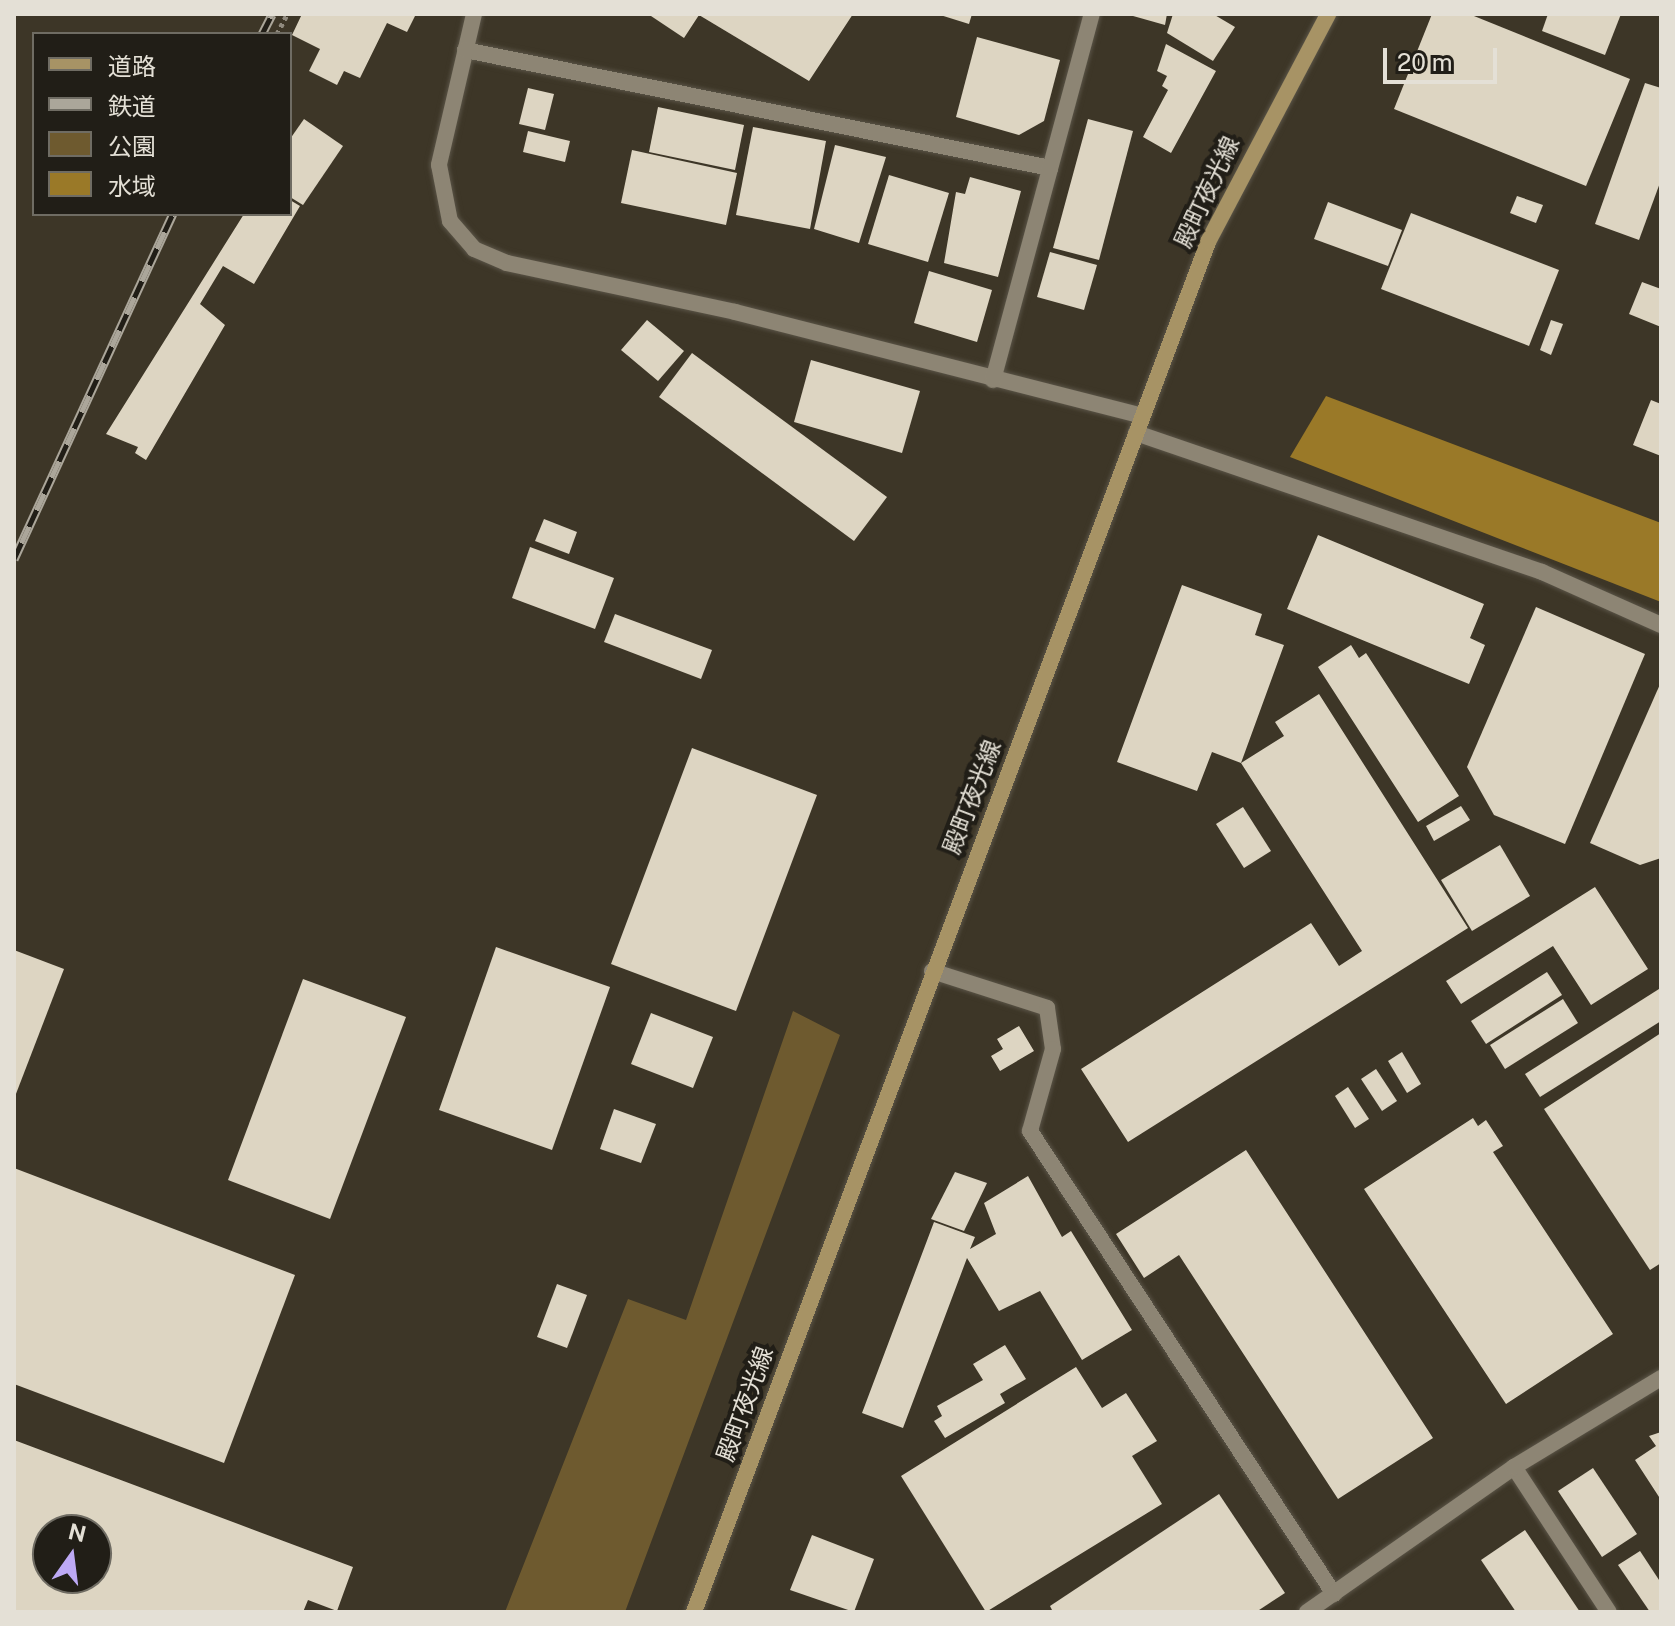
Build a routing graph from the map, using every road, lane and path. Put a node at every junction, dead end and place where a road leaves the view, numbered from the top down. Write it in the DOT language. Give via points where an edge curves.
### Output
graph roads {
  1 [pos="287,14"];
  2 [pos="474,14"];
  3 [pos="1092,14"];
  4 [pos="1328,14"];
  5 [pos="278,32"];
  6 [pos="465,50"];
  7 [pos="1050,168"];
  8 [pos="993,380"];
  9 [pos="1140,415"];
  10 [pos="1136,433"];
  11 [pos="1661,625"];
  12 [pos="932,971"];
  13 [pos="1661,1378"];
  14 [pos="1514,1467"];
  15 [pos="1334,1594"];
  16 [pos="695,1612"];
  17 [pos="1307,1612"];
  18 [pos="1609,1612"];
  1 -- 5 [label="path"];
  2 -- 6 [label="street"];
  3 -- 7 [label="street"];
  4 -- 9 [label="street, 殿町夜光線" via="1208,242"];
  6 -- 7 [label="street"];
  6 -- 8 [label="street" via="439,165 450,221 474,249 507,263 735,312"];
  7 -- 8 [label="street"];
  8 -- 9 [label="street"];
  9 -- 10 [label="street, 殿町夜光線"];
  10 -- 11 [label="street" via="1542,572"];
  10 -- 12 [label="street, 殿町夜光線"];
  12 -- 15 [label="street" via="1047,1008 1053,1049 1030,1131"];
  12 -- 16 [label="street, 殿町夜光線"];
  13 -- 14 [label="street"];
  14 -- 15 [label="street"];
  14 -- 18 [label="street"];
  15 -- 17 [label="street"];
}
